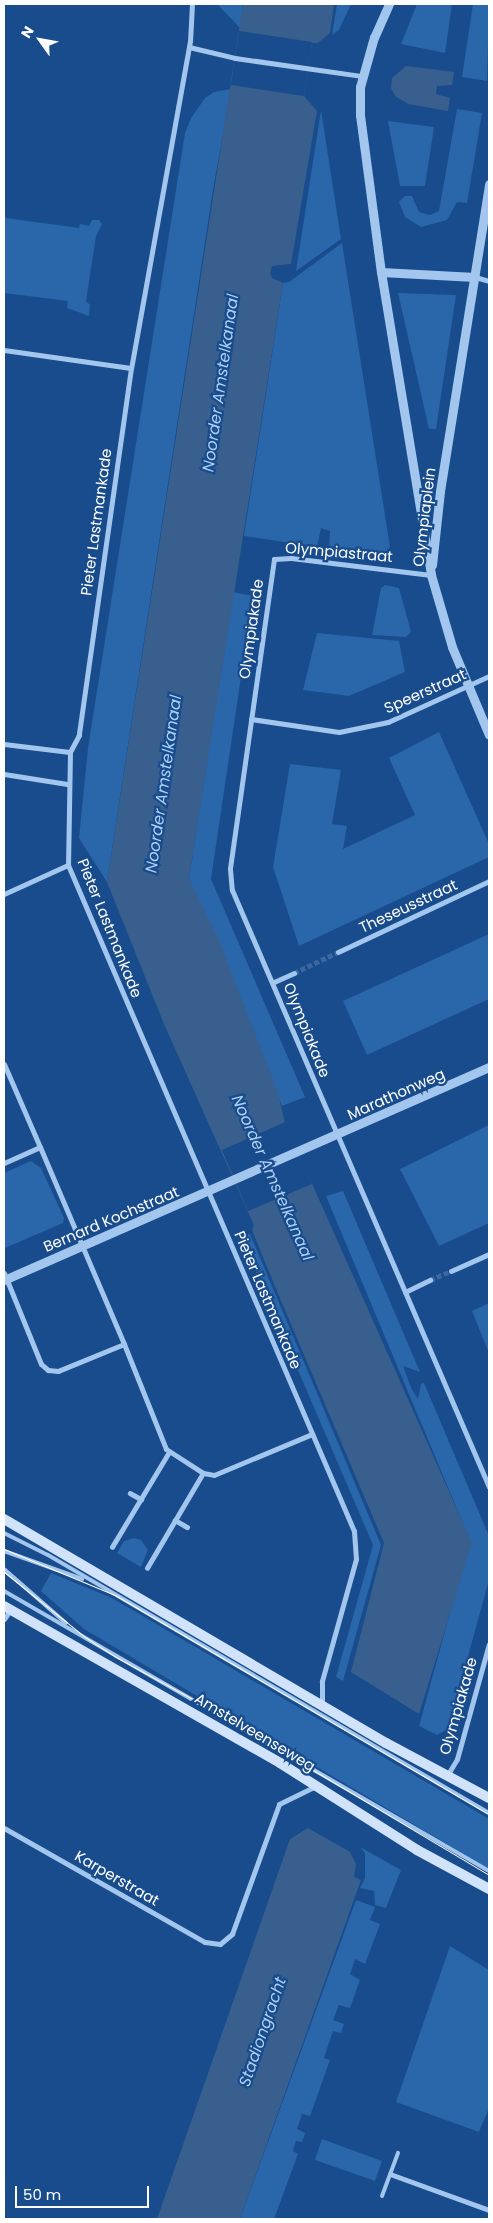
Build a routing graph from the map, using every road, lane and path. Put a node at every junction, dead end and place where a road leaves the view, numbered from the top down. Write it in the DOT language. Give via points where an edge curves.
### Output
graph roads {
  1 [pos="192,4"];
  2 [pos="389,4"];
  3 [pos="188,47"];
  4 [pos="361,76"];
  5 [pos="489,184"];
  6 [pos="381,272"];
  7 [pos="475,277"];
  8 [pos="489,282"];
  9 [pos="4,350"];
  10 [pos="131,368"];
  11 [pos="274,560"];
  12 [pos="431,575"];
  13 [pos="489,676"];
  14 [pos="467,686"];
  15 [pos="251,719"];
  16 [pos="489,736"];
  17 [pos="4,744"];
  18 [pos="70,752"];
  19 [pos="4,774"];
  20 [pos="67,784"];
  21 [pos="68,865"];
  22 [pos="489,881"];
  23 [pos="4,894"];
  24 [pos="338,952"];
  25 [pos="294,973"];
  26 [pos="274,982"];
  27 [pos="4,1064"];
  28 [pos="489,1067"];
  29 [pos="337,1136"];
  30 [pos="40,1147"];
  31 [pos="4,1163"];
  32 [pos="229,1183"];
  33 [pos="209,1192"];
  34 [pos="82,1248"];
  35 [pos="489,1254"];
  36 [pos="451,1271"];
  37 [pos="5,1277"];
  38 [pos="430,1280"];
  39 [pos="405,1292"];
  40 [pos="124,1344"];
  41 [pos="312,1434"];
  42 [pos="169,1452"];
  43 [pos="203,1473"];
  44 [pos="489,1487"];
  45 [pos="130,1493"];
  46 [pos="141,1499"];
  47 [pos="4,1519"];
  48 [pos="175,1520"];
  49 [pos="188,1527"];
  50 [pos="4,1533"];
  51 [pos="112,1547"];
  52 [pos="4,1550"];
  53 [pos="147,1568"];
  54 [pos="4,1569"];
  55 [pos="86,1580"];
  56 [pos="4,1591"];
  57 [pos="7,1608"];
  58 [pos="4,1619"];
  59 [pos="69,1626"];
  60 [pos="489,1644"];
  61 [pos="322,1704"];
  62 [pos="448,1774"];
  63 [pos="316,1786"];
  64 [pos="489,1798"];
  65 [pos="489,1813"];
  66 [pos="4,1828"];
  67 [pos="489,1872"];
  68 [pos="489,1889"];
  69 [pos="398,2153"];
  70 [pos="390,2174"];
  71 [pos="382,2196"];
  72 [pos="489,2210"];
  1 -- 3 [label="street, Pieter Lastmankade"];
  2 -- 4 [label="street, Olympiaplein"];
  3 -- 4 [label="street" via="235,58"];
  3 -- 10 [label="street, Pieter Lastmankade"];
  4 -- 6 [label="street, Olympiaplein" via="360,115"];
  5 -- 7 [label="street, Olympiaplein"];
  6 -- 7 [label="street"];
  6 -- 12 [label="street, Olympiaplein"];
  7 -- 8 [label="street"];
  7 -- 12 [label="street, Olympiaplein" via="440,490"];
  9 -- 10 [label="street"];
  10 -- 18 [label="street, Pieter Lastmankade" via="79,735"];
  11 -- 12 [label="street, Olympiastraat" via="291,558"];
  11 -- 15 [label="street, Olympiakade"];
  12 -- 14 [label="street"];
  13 -- 14 [label="street, Speerstraat"];
  14 -- 15 [label="street, Speerstraat" via="388,722 339,732"];
  14 -- 16 [label="street"];
  15 -- 26 [label="street, Olympiakade" via="230,869 232,890"];
  17 -- 18 [label="street"];
  18 -- 20 [label="street, Pieter Lastmankade"];
  19 -- 20 [label="street"];
  20 -- 21 [label="street, Pieter Lastmankade"];
  21 -- 23 [label="street"];
  21 -- 33 [label="street, Pieter Lastmankade"];
  22 -- 24 [label="street, Theseusstraat"];
  25 -- 26 [label="street"];
  26 -- 29 [label="street, Olympiakade"];
  27 -- 30 [label="street"];
  28 -- 29 [label="street, Marathonweg"];
  29 -- 32 [label="street, Marathonweg"];
  29 -- 39 [label="street, Olympiakade"];
  30 -- 31 [label="street"];
  30 -- 34 [label="street"];
  32 -- 33 [label="street, Bernard Kochstraat"];
  33 -- 34 [label="street, Bernard Kochstraat"];
  33 -- 41 [label="street, Pieter Lastmankade"];
  34 -- 37 [label="street, Bernard Kochstraat"];
  34 -- 40 [label="street"];
  35 -- 36 [label="street"];
  37 -- 40 [label="street" via="41,1364 48,1370 58,1371"];
  38 -- 39 [label="street"];
  39 -- 44 [label="street, Olympiakade"];
  40 -- 42 [label="street"];
  41 -- 43 [label="street" via="214,1475"];
  41 -- 61 [label="street, Pieter Lastmankade" via="354,1531 356,1558 322,1681"];
  42 -- 43 [label="street"];
  42 -- 46 [label="street"];
  43 -- 48 [label="street"];
  45 -- 46 [label="street"];
  46 -- 51 [label="street"];
  47 -- 61 [label="main road"];
  48 -- 49 [label="street"];
  48 -- 53 [label="street"];
  50 -- 55 [label="lane" via="48,1555"];
  52 -- 55 [label="lane"];
  54 -- 59 [label="lane, Amstelveenseweg"];
  55 -- 65 [label="lane"];
  56 -- 59 [label="lane, Amstelveenseweg"];
  57 -- 58 [label="street"];
  57 -- 63 [label="main road, Amstelveenseweg"];
  59 -- 67 [label="lane, Amstelveenseweg"];
  60 -- 62 [label="street, Olympiakade" via="457,1759"];
  61 -- 62 [label="main road" via="386,1743"];
  62 -- 64 [label="main road"];
  63 -- 66 [label="street, Karperstraat" via="279,1804 232,1934 220,1944 205,1942"];
  63 -- 68 [label="main road, Amstelveenseweg" via="417,1850"];
  69 -- 70 [label="lane"];
  70 -- 71 [label="lane"];
  70 -- 72 [label="street"];
}
